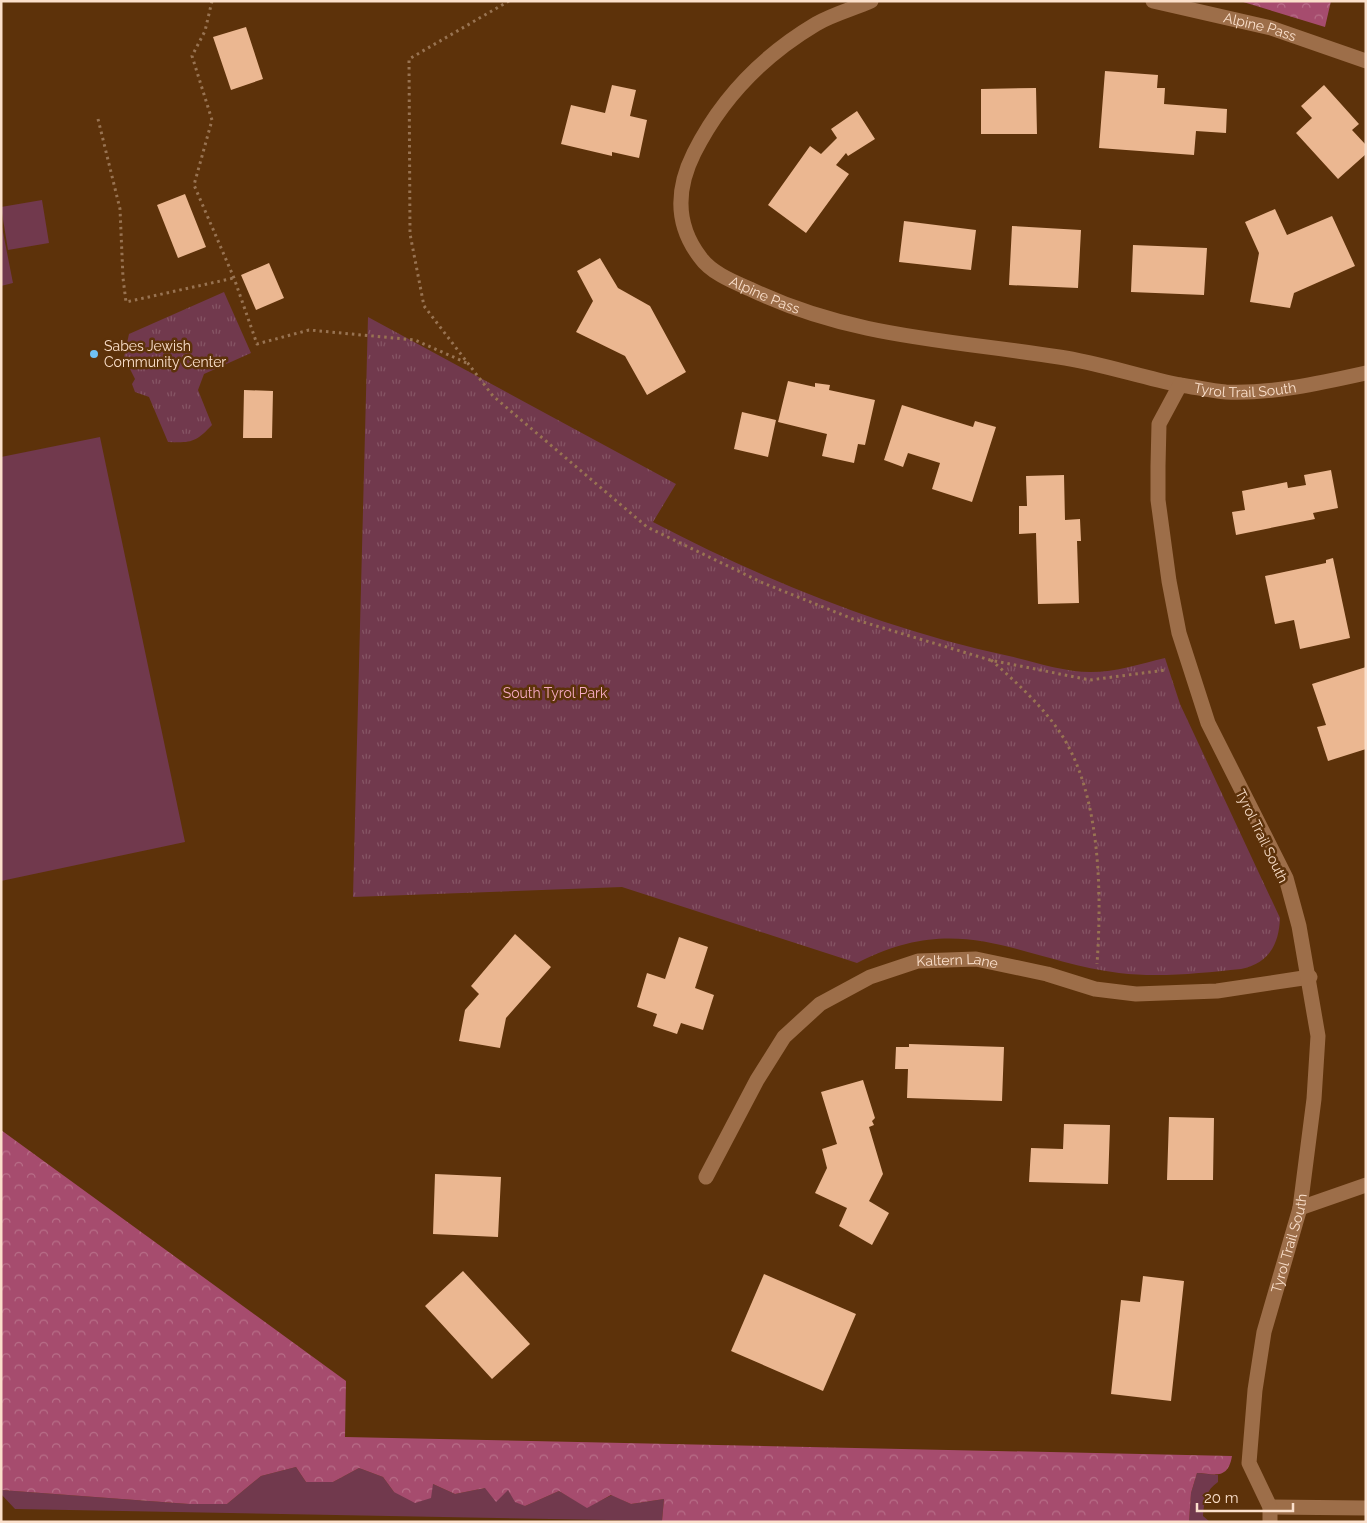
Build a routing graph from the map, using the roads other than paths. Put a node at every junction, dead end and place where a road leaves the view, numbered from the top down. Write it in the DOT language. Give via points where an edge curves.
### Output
graph roads {
  1 [pos="871,1"];
  2 [pos="1153,1"];
  3 [pos="1366,61"];
  4 [pos="1366,373"];
  5 [pos="1180,385"];
  6 [pos="1310,978"];
  7 [pos="706,1177"];
  8 [pos="1366,1185"];
  9 [pos="1300,1208"];
  10 [pos="1366,1508"];
  11 [pos="1270,1514"];
  1 -- 5 [label="street, Alpine Pass" via="818,23 767,58 727,100 703,135 684,173 679,210 688,237 701,259 726,278 820,318 877,332 1062,357"];
  2 -- 3 [label="street, Alpine Pass" via="1271,28"];
  4 -- 5 [label="street, Tyrol Trail South" via="1316,384 1261,390 1226,392"];
  5 -- 6 [label="street, Tyrol Trail South" via="1159,424 1158,500 1179,633 1212,732 1286,878"];
  6 -- 7 [label="street, Kaltern Lane" via="1217,992 1136,994 1095,989 1047,974 976,959 918,961 870,977 820,1004 784,1037 757,1080"];
  6 -- 9 [label="street, Tyrol Trail South" via="1318,1036 1314,1099"];
  8 -- 9 [label="street"];
  9 -- 11 [label="street, Tyrol Trail South" via="1264,1332 1255,1390 1249,1463"];
  10 -- 11 [label="street"];
}
